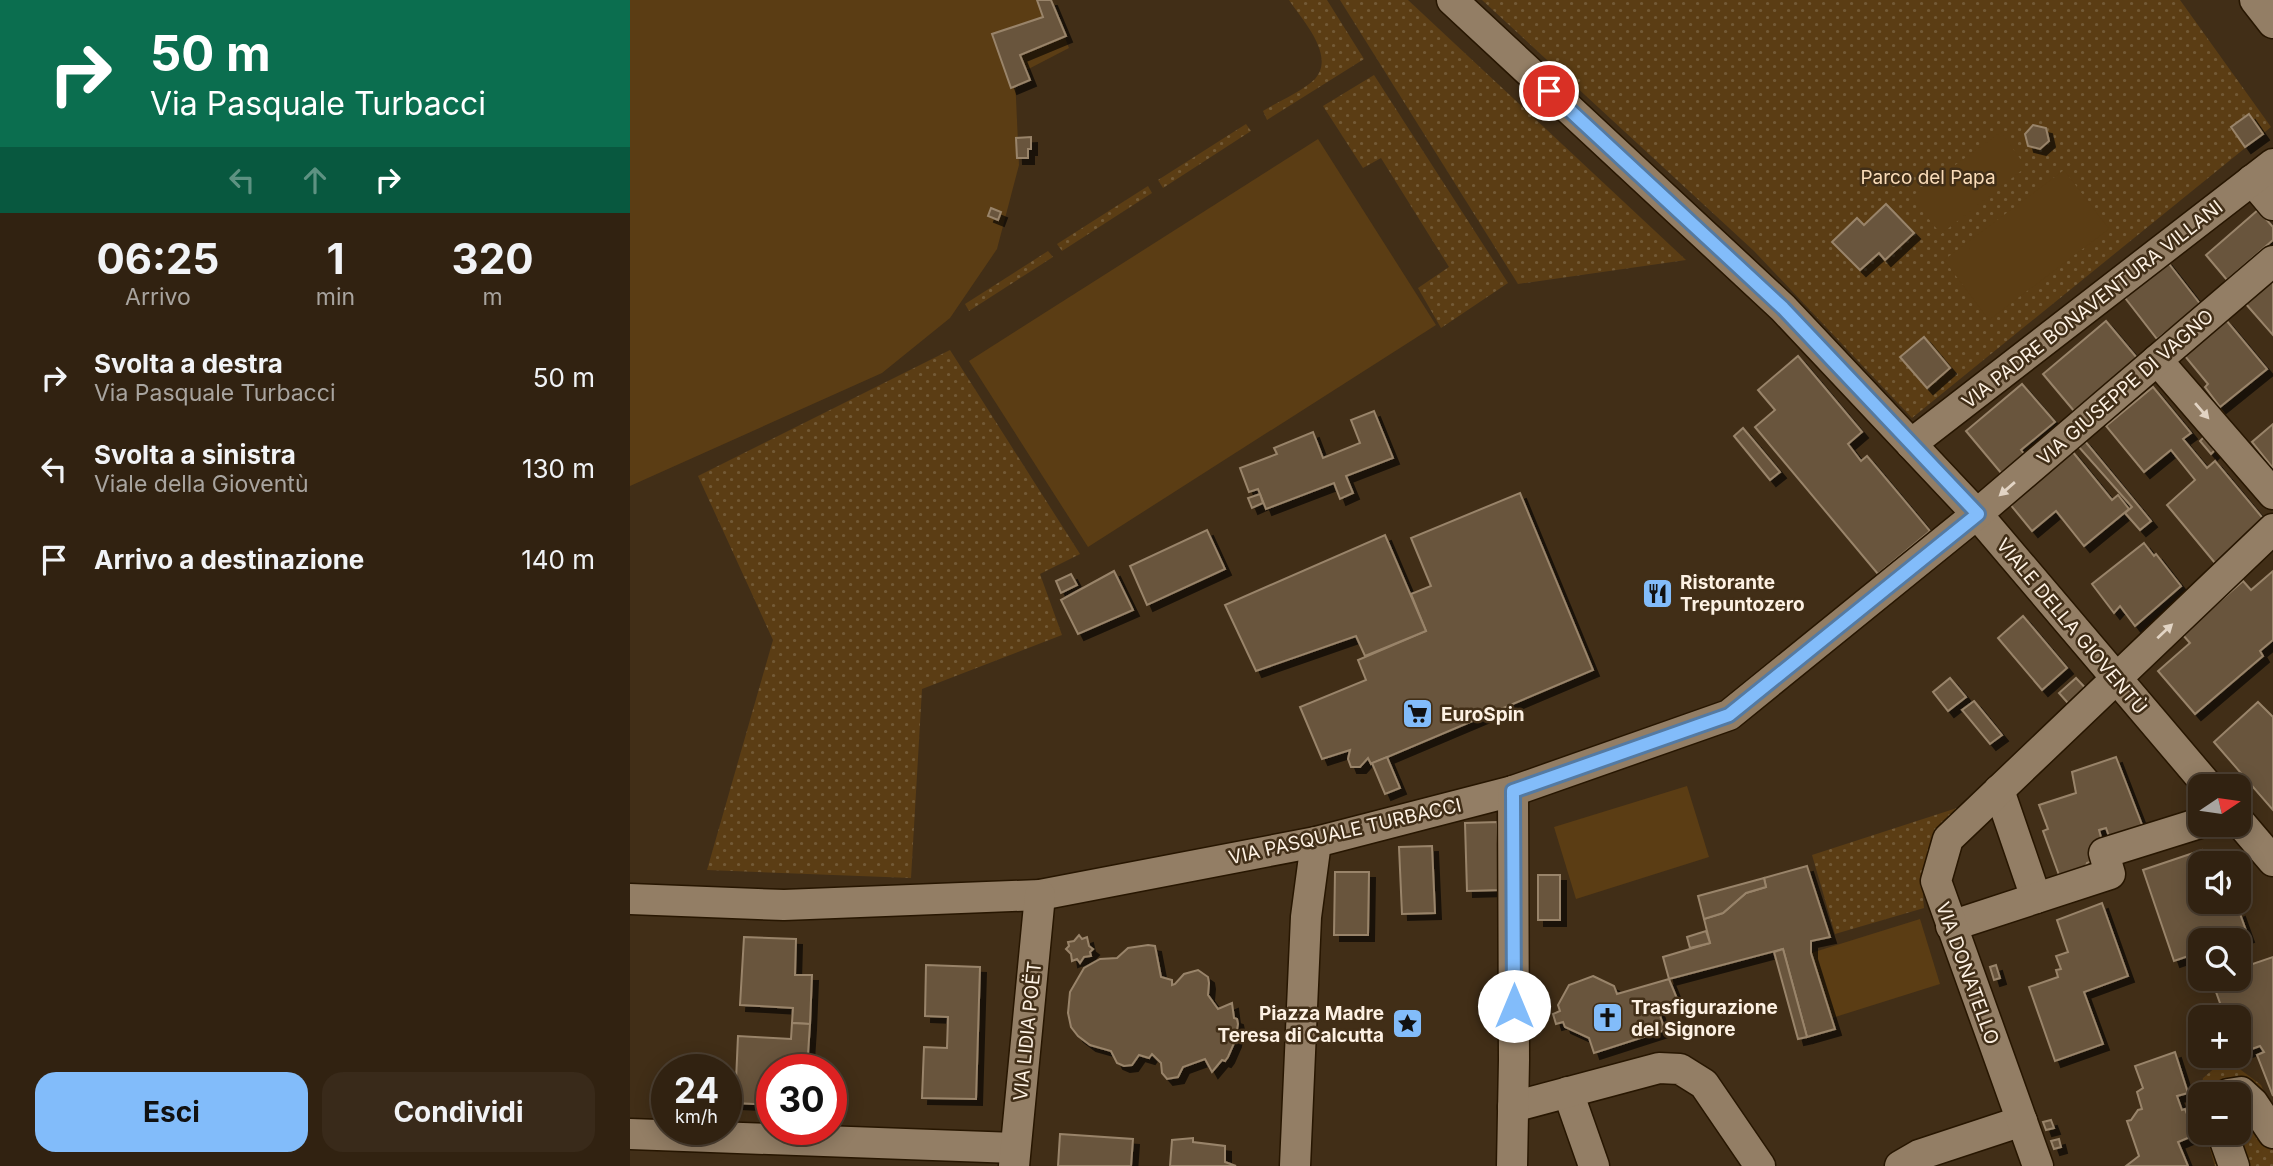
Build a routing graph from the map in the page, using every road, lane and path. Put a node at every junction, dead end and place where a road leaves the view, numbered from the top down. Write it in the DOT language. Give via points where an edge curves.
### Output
graph roads {
  1 [pos="1452,0"];
  2 [pos="2255,0"];
  3 [pos="2273,23"];
  4 [pos="2262,172"];
  5 [pos="2273,205"];
  6 [pos="2273,261"];
  7 [pos="2157,360"];
  8 [pos="1911,444"];
  9 [pos="2273,494"];
  10 [pos="1978,514"];
  11 [pos="2273,529"];
  12 [pos="2116,677"];
  13 [pos="2198,774"];
  14 [pos="1999,790"];
  15 [pos="1513,791"];
  16 [pos="2188,827"];
  17 [pos="2251,836"];
  18 [pos="1316,842"];
  19 [pos="2273,861"];
  20 [pos="1041,895"];
  21 [pos="2036,898"];
  22 [pos="630,899"];
  23 [pos="1951,926"];
  24 [pos="1568,1092"];
  25 [pos="2251,1101"];
  26 [pos="1513,1107"];
  27 [pos="2022,1121"];
  28 [pos="2273,1133"];
  29 [pos="630,1135"];
  30 [pos="2227,1145"];
  31 [pos="1014,1157"];
  32 [pos="1295,1166"];
  33 [pos="1512,1166"];
  34 [pos="1594,1166"];
  35 [pos="1760,1166"];
  36 [pos="1900,1166"];
  37 [pos="2038,1166"];
  38 [pos="2234,1166"];
  1 -- 8 [label="street, VIALE DELLA GIOVENTÙ" via="1783,308"];
  2 -- 3 [label="street"];
  4 -- 5 [label="street"];
  4 -- 8 [label="street, VIA PADRE BONAVENTURA VILLANI"];
  6 -- 7 [label="street, VIA GIUSEPPE DI VAGNO"];
  7 -- 9 [label="street, one-way"];
  7 -- 10 [label="street, VIA GIUSEPPE DI VAGNO, one-way"];
  8 -- 10 [label="street, VIALE DELLA GIOVENTÙ"];
  10 -- 12 [label="street, VIALE DELLA GIOVENTÙ"];
  10 -- 15 [label="street, VIA PASQUALE TURBACCI" via="1729,715"];
  12 -- 11 [label="street, VIA DONATELLO, one-way"];
  12 -- 13 [label="street, VIALE DELLA GIOVENTÙ"];
  12 -- 14 [label="street, VIA DONATELLO"];
  14 -- 21 [label="street"];
  14 -- 23 [label="street, VIA DONATELLO" via="1948,839 1936,881"];
  15 -- 18 [label="street, VIA PASQUALE TURBACCI"];
  15 -- 26 [label="street"];
  16 -- 21 [label="street" via="2104,853 2110,874"];
  17 -- 19 [label="street"];
  18 -- 20 [label="street, VIA PASQUALE TURBACCI"];
  18 -- 32 [label="street" via="1306,917"];
  20 -- 22 [label="street, VIA PASQUALE TURBACCI" via="785,905"];
  20 -- 31 [label="street, VIA LIDIA POËT"];
  21 -- 23 [label="street"];
  23 -- 27 [label="street, VIA DONATELLO"];
  24 -- 26 [label="street"];
  24 -- 34 [label="street"];
  24 -- 35 [label="street" via="1659,1068 1680,1069 1704,1084"];
  25 -- 28 [label="street"];
  26 -- 33 [label="street"];
  27 -- 36 [label="street" via="1919,1155"];
  27 -- 37 [label="street, VIA DONATELLO"];
  29 -- 31 [label="street"];
  30 -- 38 [label="street"];
}
